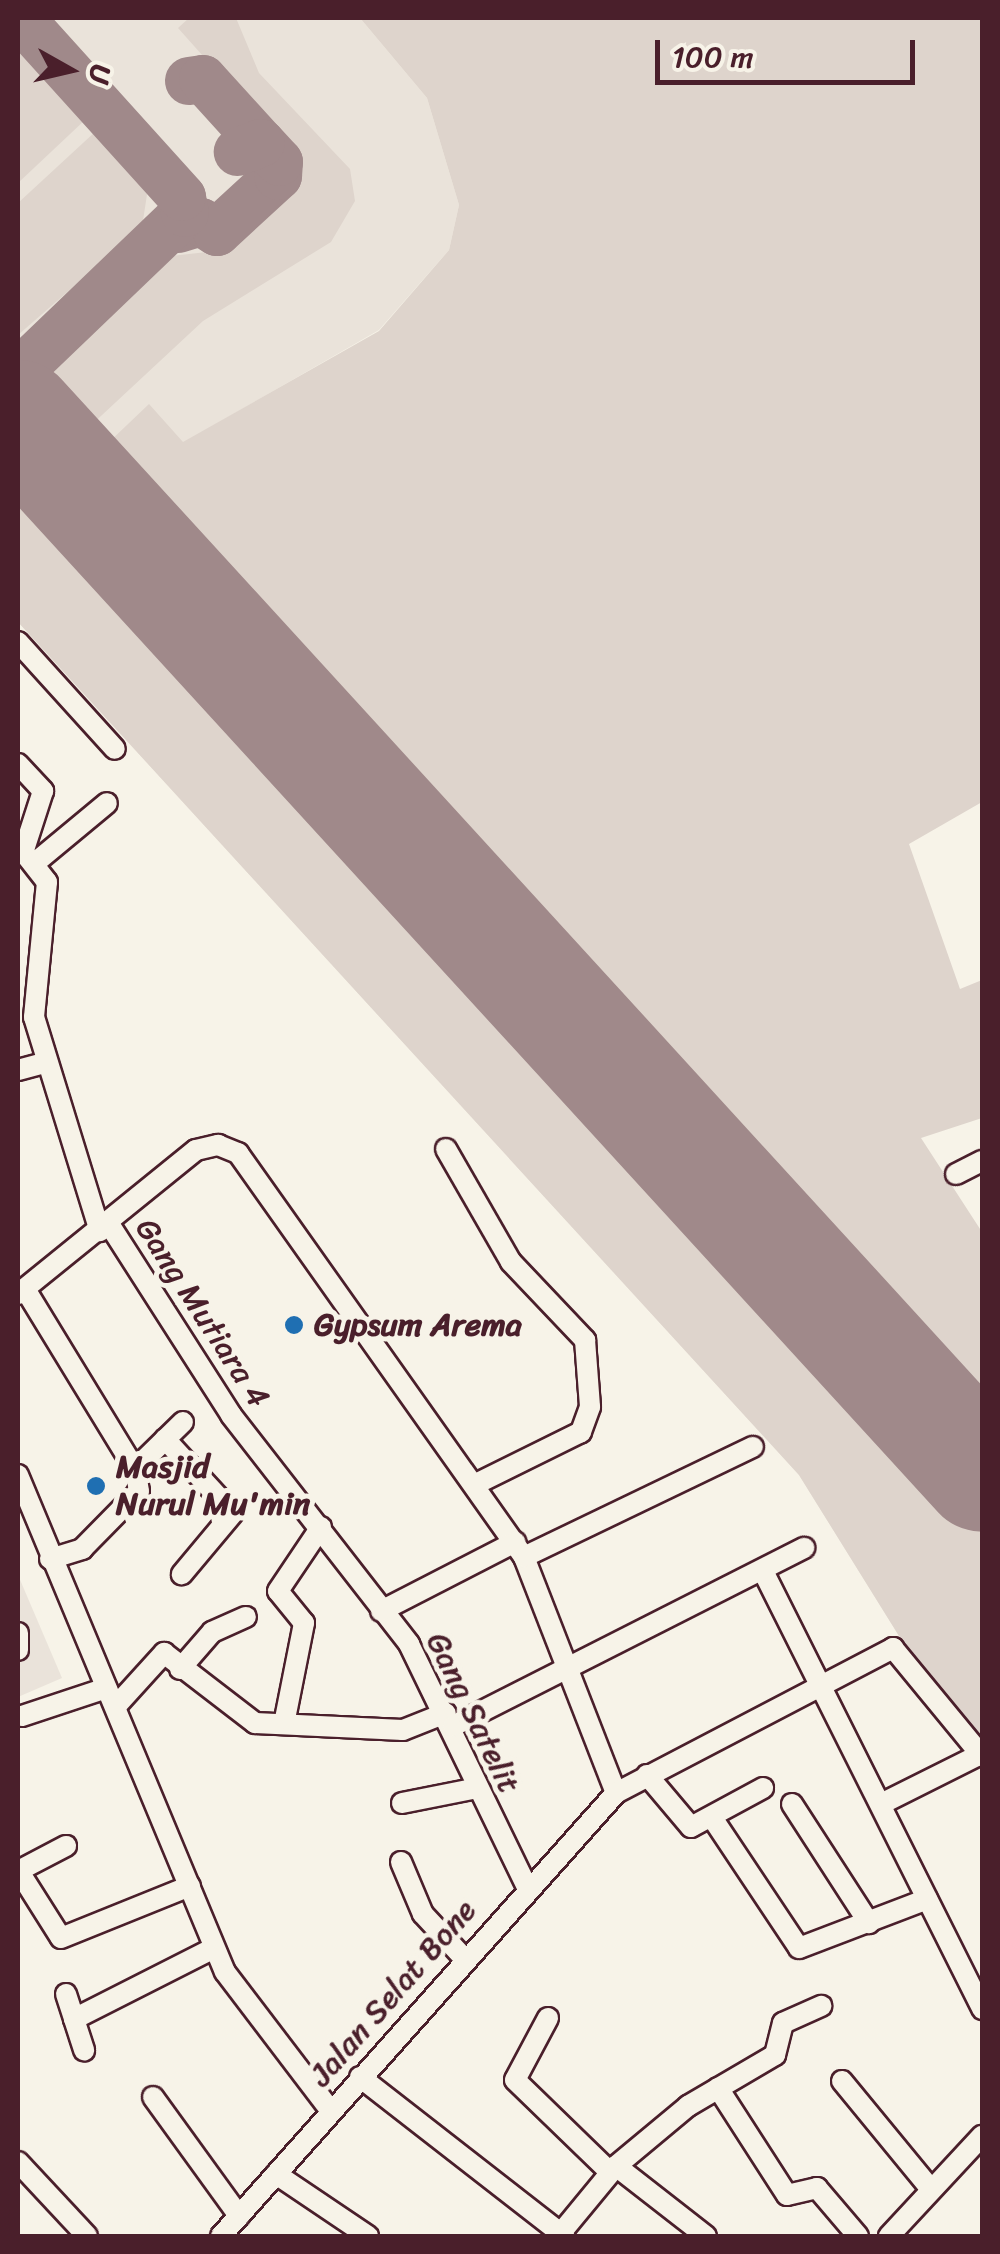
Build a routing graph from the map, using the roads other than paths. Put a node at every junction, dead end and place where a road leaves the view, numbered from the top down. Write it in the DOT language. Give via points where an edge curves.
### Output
graph roads {
  1 [pos="18,642"];
  2 [pos="115,749"];
  3 [pos="18,764"];
  4 [pos="107,803"];
  5 [pos="26,853"];
  6 [pos="45,1063"];
  7 [pos="18,1070"];
  8 [pos="446,1150"];
  9 [pos="982,1161"];
  10 [pos="956,1174"];
  11 [pos="104,1228"];
  12 [pos="21,1291"];
  13 [pos="182,1422"];
  14 [pos="165,1439"];
  15 [pos="753,1447"];
  16 [pos="135,1469"];
  17 [pos="18,1476"];
  18 [pos="478,1483"];
  19 [pos="321,1527"];
  20 [pos="804,1548"];
  21 [pos="520,1550"];
  22 [pos="50,1559"];
  23 [pos="763,1571"];
  24 [pos="182,1574"];
  25 [pos="381,1611"];
  26 [pos="246,1617"];
  27 [pos="18,1633"];
  28 [pos="18,1650"];
  29 [pos="570,1662"];
  30 [pos="180,1668"];
  31 [pos="821,1684"];
  32 [pos="111,1697"];
  33 [pos="22,1716"];
  34 [pos="285,1718"];
  35 [pos="450,1719"];
  36 [pos="982,1755"];
  37 [pos="647,1775"];
  38 [pos="478,1788"];
  39 [pos="763,1788"];
  40 [pos="616,1793"];
  41 [pos="402,1803"];
  42 [pos="792,1804"];
  43 [pos="881,1804"];
  44 [pos="712,1819"];
  45 [pos="66,1846"];
  46 [pos="402,1862"];
  47 [pos="19,1870"];
  48 [pos="526,1885"];
  49 [pos="190,1886"];
  50 [pos="927,1899"];
  51 [pos="869,1924"];
  52 [pos="214,1948"];
  53 [pos="463,1957"];
  54 [pos="66,1994"];
  55 [pos="820,2006"];
  56 [pos="982,2009"];
  57 [pos="548,2018"];
  58 [pos="74,2019"];
  59 [pos="84,2050"];
  60 [pos="360,2077"];
  61 [pos="842,2081"];
  62 [pos="718,2088"];
  63 [pos="153,2097"];
  64 [pos="331,2111"];
  65 [pos="982,2136"];
  66 [pos="18,2162"];
  67 [pos="612,2169"];
  68 [pos="276,2174"];
  69 [pos="930,2188"];
  70 [pos="238,2216"];
  71 [pos="562,2235"];
  72 [pos="86,2236"];
  73 [pos="222,2236"];
  74 [pos="368,2236"];
  75 [pos="706,2236"];
  76 [pos="858,2236"];
  77 [pos="889,2236"];
  1 -- 2 [label="street"];
  3 -- 5 [label="street" via="43,791"];
  4 -- 5 [label="street"];
  5 -- 6 [label="street, Gang Mutiara 4" via="47,882 33,1001"];
  6 -- 7 [label="street"];
  6 -- 11 [label="street, Gang Mutiara 4"];
  8 -- 18 [label="street" via="511,1262 585,1340 590,1407 581,1432"];
  9 -- 10 [label="street"];
  11 -- 12 [label="street"];
  11 -- 18 [label="street" via="205,1147 238,1153 363,1340"];
  11 -- 19 [label="street, Gang Mutiara 4" via="230,1415"];
  12 -- 16 [label="street"];
  13 -- 14 [label="street"];
  14 -- 16 [label="street"];
  14 -- 24 [label="street" via="233,1514"];
  15 -- 21 [label="street"];
  16 -- 22 [label="street" via="139,1491 82,1549"];
  17 -- 22 [label="street"];
  18 -- 21 [label="street"];
  19 -- 25 [label="street, Gang Satelit"];
  19 -- 34 [label="street" via="278,1591 304,1623"];
  20 -- 23 [label="street"];
  21 -- 25 [label="street"];
  21 -- 29 [label="street"];
  22 -- 32 [label="street"];
  23 -- 29 [label="street"];
  23 -- 31 [label="street"];
  25 -- 35 [label="street, Gang Satelit"];
  26 -- 30 [label="street" via="212,1632"];
  27 -- 28 [label="street"];
  29 -- 35 [label="street"];
  29 -- 40 [label="street"];
  30 -- 32 [label="street" via="161,1654"];
  30 -- 34 [label="street" via="255,1723"];
  31 -- 36 [label="street, Jalan Selat Bone" via="894,1648"];
  31 -- 37 [label="street, Jalan Selat Bone"];
  31 -- 43 [label="street"];
  32 -- 33 [label="street"];
  32 -- 49 [label="street"];
  34 -- 35 [label="street" via="392,1731"];
  35 -- 38 [label="street, Gang Satelit"];
  36 -- 43 [label="street"];
  37 -- 40 [label="street, Jalan Selat Bone"];
  37 -- 44 [label="street" via="681,1823"];
  38 -- 41 [label="street"];
  38 -- 48 [label="street, Gang Satelit"];
  39 -- 44 [label="street"];
  40 -- 48 [label="street, Jalan Selat Bone"];
  42 -- 51 [label="street"];
  43 -- 50 [label="street"];
  44 -- 51 [label="street" via="792,1946"];
  45 -- 47 [label="street"];
  46 -- 53 [label="street" via="423,1914"];
  47 -- 49 [label="street" via="61,1938"];
  48 -- 53 [label="street, Jalan Selat Bone"];
  49 -- 52 [label="street"];
  50 -- 51 [label="street"];
  50 -- 56 [label="street"];
  52 -- 58 [label="street"];
  52 -- 64 [label="street" via="243,2002"];
  53 -- 60 [label="street, Jalan Selat Bone"];
  54 -- 58 [label="street"];
  55 -- 62 [label="street" via="785,2020 775,2056"];
  57 -- 67 [label="street" via="516,2080"];
  58 -- 59 [label="street"];
  60 -- 64 [label="street, Jalan Selat Bone"];
  60 -- 71 [label="street"];
  61 -- 69 [label="street"];
  62 -- 67 [label="street"];
  62 -- 76 [label="street" via="787,2195 817,2188"];
  63 -- 70 [label="street"];
  64 -- 68 [label="street, Jalan Selat Bone"];
  65 -- 69 [label="street"];
  66 -- 72 [label="street"];
  67 -- 71 [label="street"];
  67 -- 75 [label="street"];
  68 -- 70 [label="street, Jalan Selat Bone"];
  68 -- 74 [label="street"];
  69 -- 77 [label="street"];
  70 -- 73 [label="street, Jalan Selat Bone"];
}
